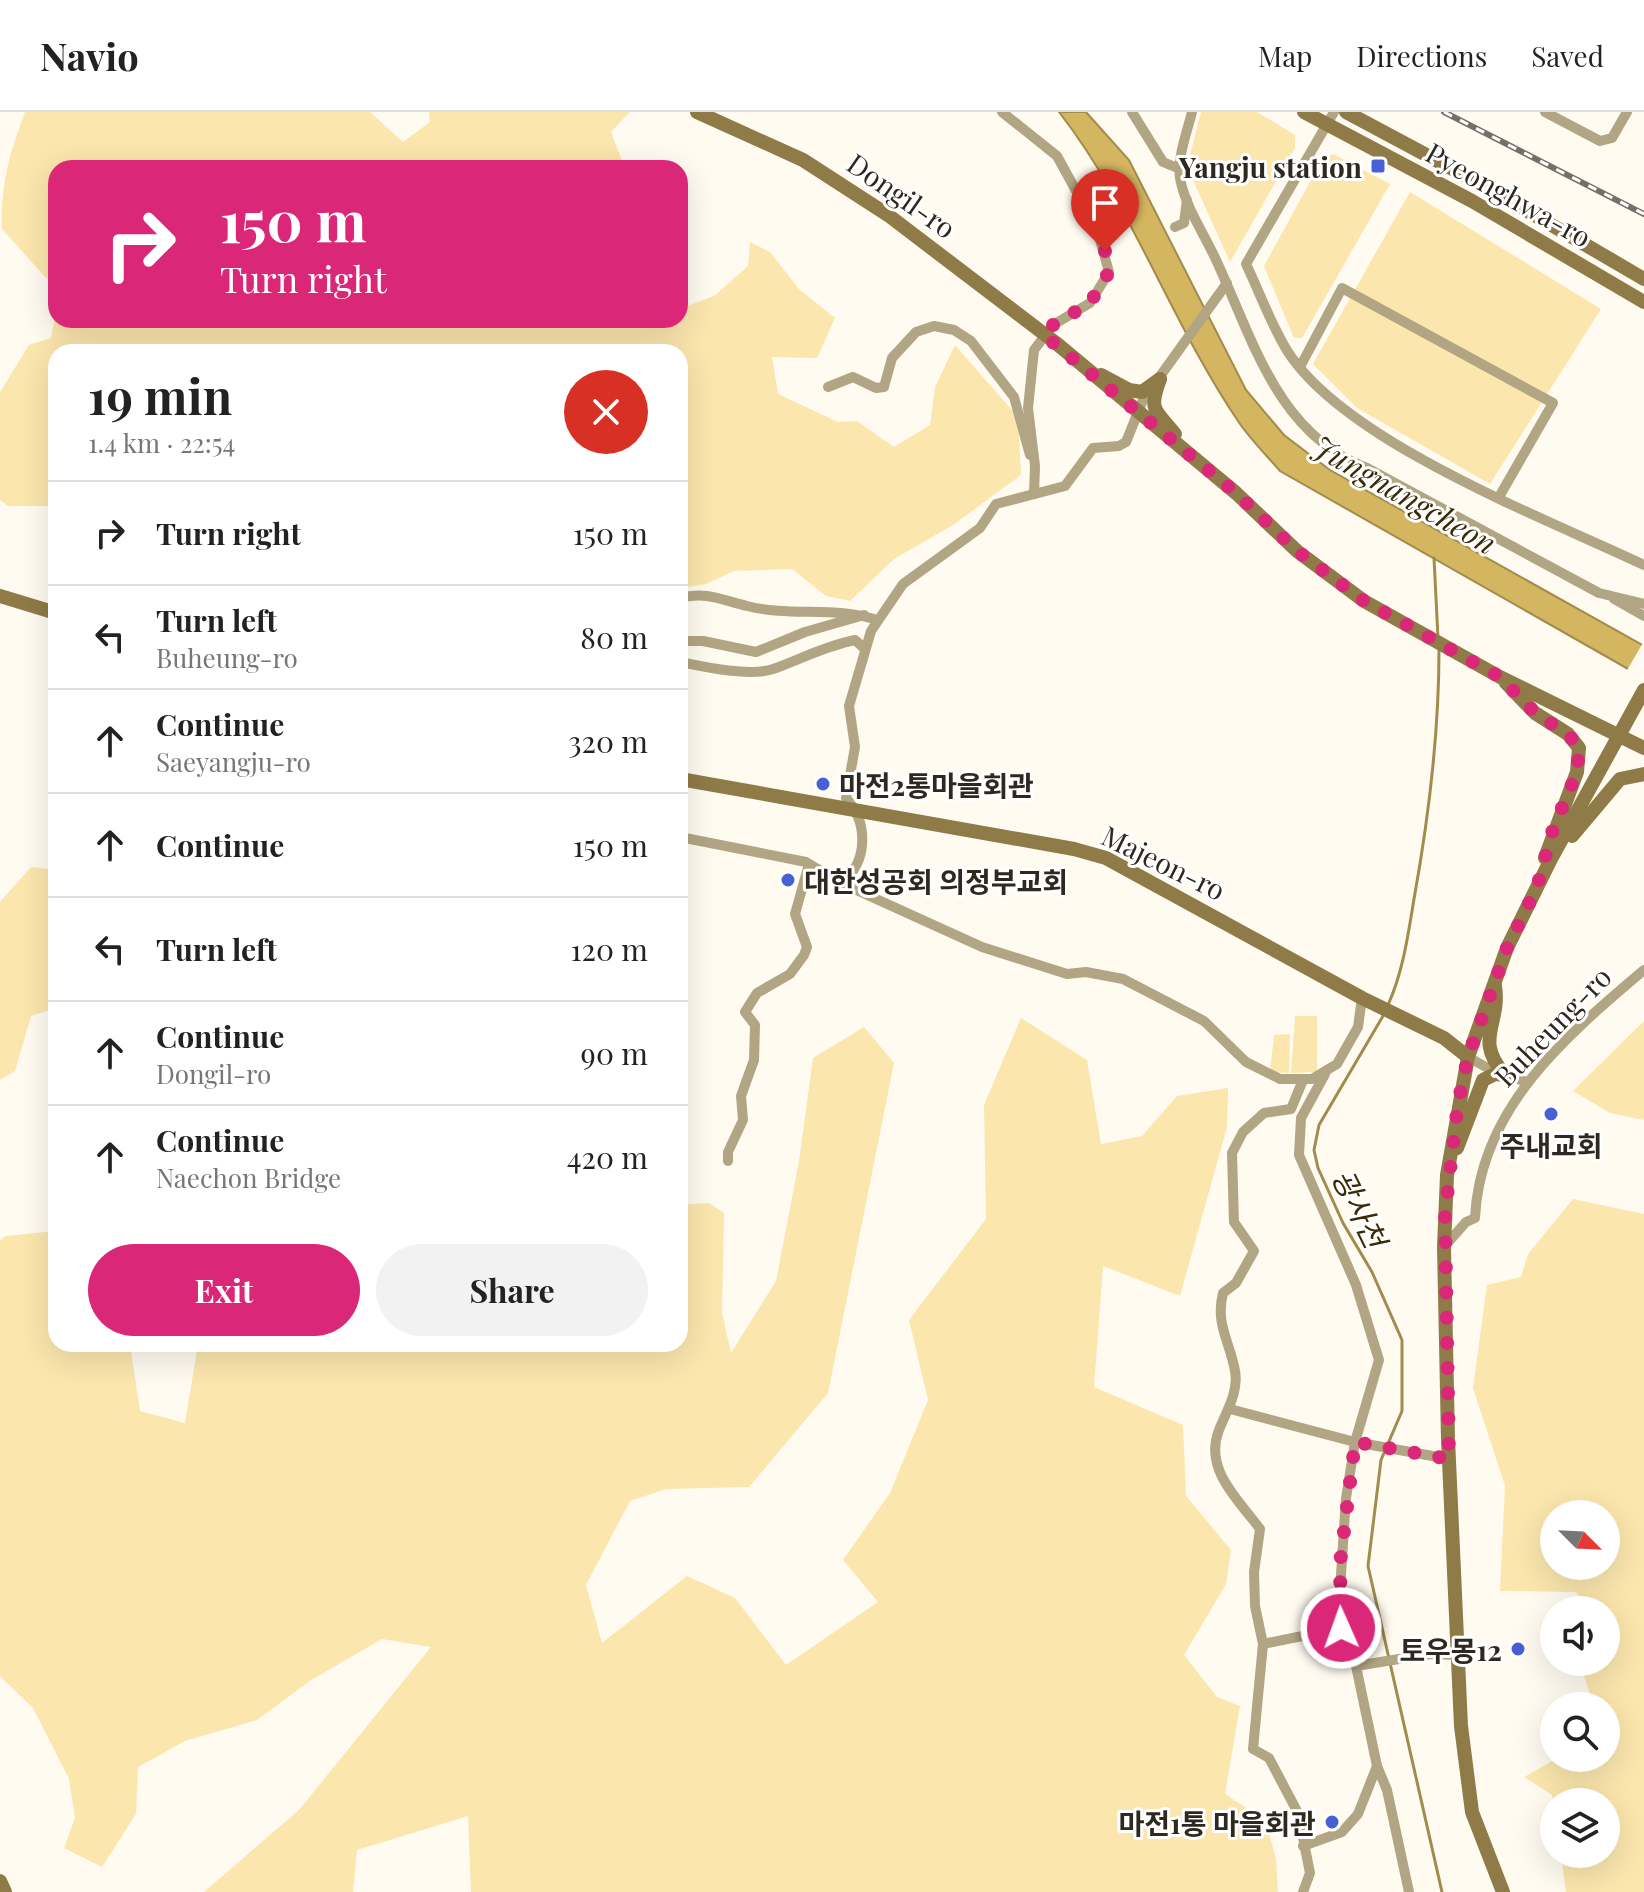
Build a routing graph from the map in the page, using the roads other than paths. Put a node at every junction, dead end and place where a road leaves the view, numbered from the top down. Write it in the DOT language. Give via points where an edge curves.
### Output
graph roads {
  1 [pos="697,112"];
  2 [pos="1002,112"];
  3 [pos="1132,112"];
  4 [pos="1192,112"];
  5 [pos="1304,112"];
  6 [pos="1346,112"];
  7 [pos="1545,112"];
  8 [pos="1627,112"];
  9 [pos="1330,119"];
  10 [pos="1180,169"];
  11 [pos="1187,198"];
  12 [pos="1175,227"];
  13 [pos="1644,279"];
  14 [pos="1224,288"];
  15 [pos="1644,302"];
  16 [pos="1044,335"];
  17 [pos="1080,364"];
  18 [pos="1300,367"];
  19 [pos="1160,379"];
  20 [pos="828,387"];
  21 [pos="1137,411"];
  22 [pos="1198,462"];
  23 [pos="1035,466"];
  24 [pos="1034,494"];
  25 [pos="1499,497"];
  26 [pos="1644,565"];
  27 [pos="1604,594"];
  28 [pos="0,596"];
  29 [pos="688,596"];
  30 [pos="1644,604"];
  31 [pos="48,611"];
  32 [pos="864,615"];
  33 [pos="1644,616"];
  34 [pos="877,620"];
  35 [pos="688,641"];
  36 [pos="865,649"];
  37 [pos="688,664"];
  38 [pos="1500,677"];
  39 [pos="1644,690"];
  40 [pos="1538,695"];
  41 [pos="1630,715"];
  42 [pos="1620,735"];
  43 [pos="1644,741"];
  44 [pos="1644,748"];
  45 [pos="1644,774"];
  46 [pos="688,780"];
  47 [pos="857,810"];
  48 [pos="688,838"];
  49 [pos="1562,842"];
  50 [pos="809,864"];
  51 [pos="841,883"];
  52 [pos="1537,887"];
  53 [pos="1644,970"];
  54 [pos="1495,983"];
  55 [pos="1366,1000"];
  56 [pos="1468,1057"];
  57 [pos="1325,1074"];
  58 [pos="1505,1075"];
  59 [pos="1303,1080"];
  60 [pos="1527,1082"];
  61 [pos="728,1161"];
  62 [pos="1447,1175"];
  63 [pos="1444,1247"];
  64 [pos="1230,1409"];
  65 [pos="1359,1442"];
  66 [pos="1449,1459"];
  67 [pos="1341,1628"];
  68 [pos="1263,1644"];
  69 [pos="1459,1655"];
  70 [pos="1356,1666"];
  71 [pos="1377,1766"];
  72 [pos="1303,1846"];
  73 [pos="0,1881"];
  74 [pos="5,1892"];
  75 [pos="1303,1892"];
  76 [pos="1409,1892"];
  77 [pos="1503,1892"];
  1 -- 16 [label="main road, Dongil-ro" via="845,184"];
  2 -- 16 [label="street" via="1057,156 1105,251 1109,272 1090,303"];
  3 -- 10 [label="street" via="1163,162"];
  4 -- 10 [label="street"];
  5 -- 9 [label="main road, Pyeonghwa-ro"];
  6 -- 13 [label="main road, Pyeonghwa-ro"];
  7 -- 8 [label="street" via="1600,141 1612,138"];
  9 -- 15 [label="main road, Pyeonghwa-ro"];
  9 -- 18 [label="street" via="1246,264"];
  10 -- 11 [label="street"];
  11 -- 12 [label="street" via="1184,223"];
  11 -- 14 [label="street"];
  14 -- 19 [label="street"];
  14 -- 27 [label="street" via="1274,390 1346,460"];
  16 -- 17 [label="main road, Dongil-ro"];
  16 -- 23 [label="street" via="1034,350 1028,408"];
  17 -- 19 [label="main road" via="1129,390 1142,392"];
  17 -- 21 [label="main road"];
  18 -- 25 [label="street" via="1351,415"];
  18 -- 25 [label="street" via="1342,288 1553,403"];
  19 -- 21 [label="street"];
  19 -- 22 [label="main road" via="1153,409"];
  20 -- 23 [label="street" via="853,377 884,387 892,358 916,332 934,326 954,330 971,341 1014,397 1023,441"];
  21 -- 22 [label="main road"];
  21 -- 24 [label="street" via="1126,442 1093,448 1065,486"];
  22 -- 38 [label="main road" via="1297,551 1364,601"];
  23 -- 24 [label="street"];
  24 -- 34 [label="street" via="996,504 980,528 903,584"];
  25 -- 26 [label="street"];
  27 -- 30 [label="street"];
  27 -- 33 [label="street"];
  28 -- 31 [label="main road"];
  29 -- 32 [label="street" via="699,593 774,611"];
  32 -- 34 [label="street"];
  32 -- 35 [label="street" via="756,652"];
  34 -- 36 [label="street"];
  36 -- 37 [label="street" via="855,640 837,644 770,671"];
  36 -- 47 [label="street" via="849,706 855,747 846,798"];
  38 -- 40 [label="main road"];
  38 -- 52 [label="main road" via="1579,748 1577,772"];
  39 -- 41 [label="main road"];
  40 -- 41 [label="main road" via="1614,723"];
  40 -- 42 [label="main road"];
  41 -- 42 [label="main road"];
  41 -- 43 [label="main road" via="1630,731"];
  42 -- 44 [label="main road"];
  42 -- 49 [label="main road"];
  45 -- 49 [label="main road" via="1620,779"];
  46 -- 47 [label="main road, Majeon-ro"];
  47 -- 51 [label="street" via="862,852 854,873"];
  47 -- 55 [label="main road, Majeon-ro" via="1106,858"];
  48 -- 50 [label="street"];
  49 -- 52 [label="main road"];
  50 -- 51 [label="street"];
  50 -- 61 [label="street" via="795,914 807,947 804,955 790,974 757,993 745,1012 755,1025 754,1060 742,1088 743,1120"];
  51 -- 59 [label="street" via="1033,966 1123,979 1204,1021 1263,1073"];
  52 -- 54 [label="main road, Buheung-ro"];
  53 -- 60 [label="street, Buheung-ro"];
  54 -- 56 [label="main road, Buheung-ro"];
  54 -- 58 [label="main road" via="1498,1004 1488,1046"];
  55 -- 56 [label="main road, Majeon-ro" via="1432,1032"];
  55 -- 57 [label="street" via="1355,1033"];
  56 -- 58 [label="street"];
  56 -- 62 [label="main road, Buheung-ro"];
  57 -- 59 [label="street"];
  57 -- 65 [label="street" via="1301,1118 1299,1155 1356,1285 1379,1360"];
  58 -- 60 [label="street"];
  58 -- 62 [label="main road" via="1483,1080"];
  59 -- 64 [label="street" via="1291,1109 1264,1113 1243,1132 1232,1153 1234,1222 1254,1251 1236,1283 1223,1293 1218,1312 1236,1373"];
  60 -- 63 [label="street, Buheung-ro" via="1505,1112 1479,1173 1475,1218"];
  62 -- 63 [label="main road, Buheung-ro"];
  63 -- 66 [label="main road, Buheung-ro"];
  64 -- 65 [label="street"];
  64 -- 68 [label="street" via="1216,1442 1225,1487 1260,1529 1254,1572"];
  65 -- 66 [label="street"];
  65 -- 67 [label="street" via="1340,1564"];
  66 -- 69 [label="main road, Buheung-ro"];
  67 -- 68 [label="street"];
  67 -- 70 [label="street"];
  68 -- 72 [label="street" via="1253,1749 1269,1758 1293,1799"];
  69 -- 70 [label="street" via="1430,1654"];
  69 -- 77 [label="main road, Buheung-ro" via="1467,1795"];
  70 -- 71 [label="street"];
  71 -- 72 [label="street" via="1358,1814 1342,1832"];
  71 -- 76 [label="street"];
  72 -- 75 [label="street" via="1310,1873"];
  73 -- 74 [label="main road"];
}
